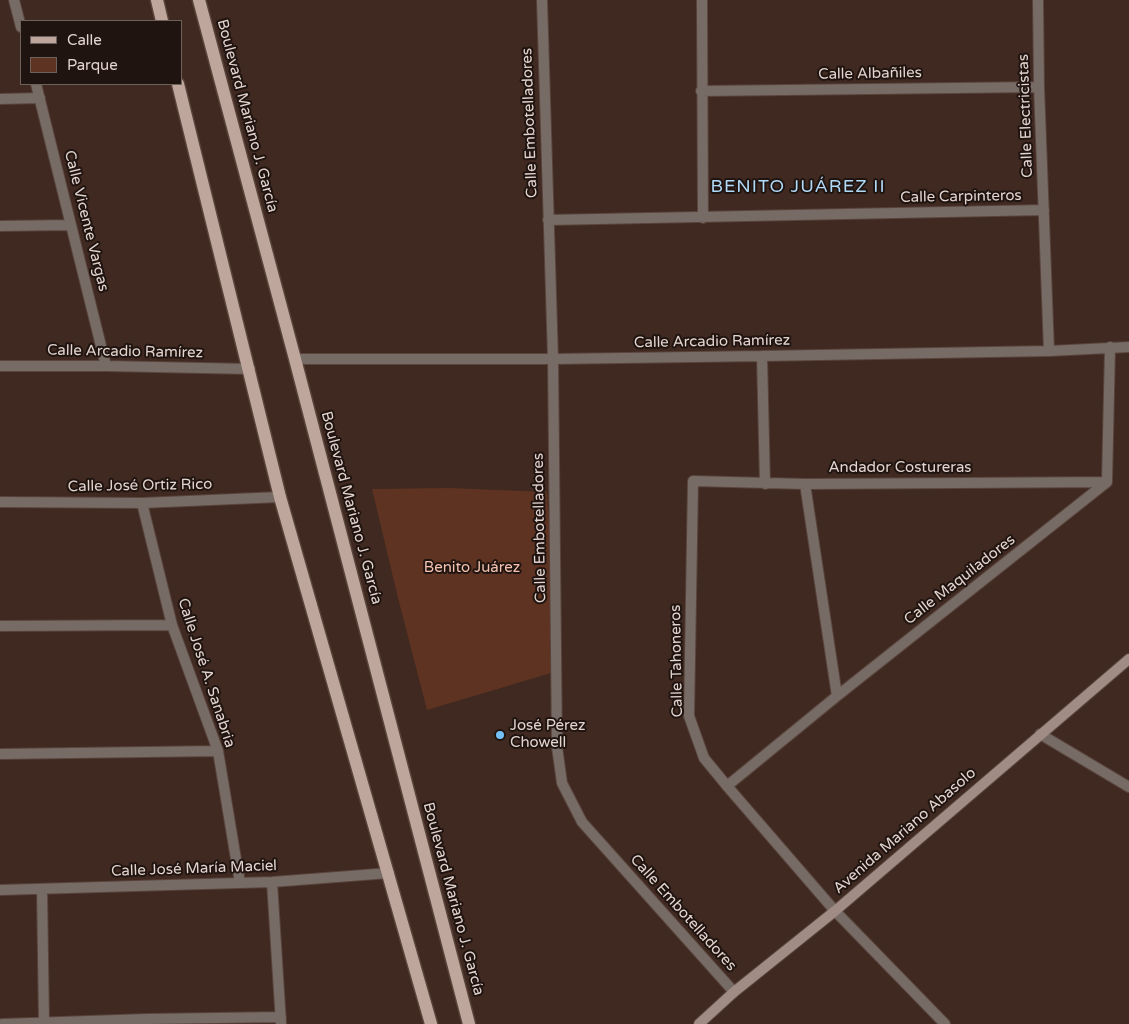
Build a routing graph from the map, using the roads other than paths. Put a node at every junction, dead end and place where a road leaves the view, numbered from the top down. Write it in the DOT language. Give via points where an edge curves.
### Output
graph roads {
  1 [pos="14,0"];
  2 [pos="157,0"];
  3 [pos="199,0"];
  4 [pos="542,0"];
  5 [pos="702,0"];
  6 [pos="1038,0"];
  7 [pos="162,20"];
  8 [pos="20,23"];
  9 [pos="36,85"];
  10 [pos="178,85"];
  11 [pos="1039,87"];
  12 [pos="701,91"];
  13 [pos="40,98"];
  14 [pos="0,99"];
  15 [pos="1044,210"];
  16 [pos="703,218"];
  17 [pos="548,220"];
  18 [pos="71,225"];
  19 [pos="0,226"];
  20 [pos="1129,347"];
  21 [pos="1110,348"];
  22 [pos="1049,350"];
  23 [pos="762,356"];
  24 [pos="295,359"];
  25 [pos="553,359"];
  26 [pos="0,366"];
  27 [pos="106,366"];
  28 [pos="250,369"];
  29 [pos="693,481"];
  30 [pos="1107,482"];
  31 [pos="765,484"];
  32 [pos="805,484"];
  33 [pos="280,497"];
  34 [pos="0,502"];
  35 [pos="142,503"];
  36 [pos="172,625"];
  37 [pos="0,626"];
  38 [pos="1129,659"];
  39 [pos="837,696"];
  40 [pos="1040,734"];
  41 [pos="218,751"];
  42 [pos="0,754"];
  43 [pos="727,786"];
  44 [pos="1129,787"];
  45 [pos="389,873"];
  46 [pos="272,882"];
  47 [pos="240,883"];
  48 [pos="42,889"];
  49 [pos="0,890"];
  50 [pos="835,911"];
  51 [pos="734,992"];
  52 [pos="281,1021"];
  53 [pos="147,1022"];
  54 [pos="44,1023"];
  55 [pos="2,1024"];
  56 [pos="431,1024"];
  57 [pos="468,1024"];
  58 [pos="698,1024"];
  59 [pos="944,1024"];
  1 -- 8 [label="street"];
  2 -- 7 [label="main road"];
  3 -- 24 [label="main road, Boulevard Mariano J. García"];
  4 -- 17 [label="street, Calle Embotelladores"];
  5 -- 12 [label="street"];
  6 -- 11 [label="street, Calle Electricistas"];
  9 -- 13 [label="street, Calle Vicente Vargas"];
  10 -- 28 [label="main road"];
  11 -- 12 [label="street, Calle Albañiles"];
  11 -- 15 [label="street, Calle Electricistas"];
  12 -- 16 [label="street"];
  13 -- 14 [label="street"];
  13 -- 18 [label="street, Calle Vicente Vargas"];
  15 -- 16 [label="street, Calle Carpinteros"];
  15 -- 22 [label="street, Calle Electricistas"];
  16 -- 17 [label="street, Calle Carpinteros"];
  17 -- 25 [label="street, Calle Embotelladores"];
  18 -- 19 [label="street"];
  18 -- 27 [label="street, Calle Vicente Vargas"];
  20 -- 21 [label="street, Calle Arcadio Ramírez"];
  21 -- 22 [label="street, Calle Arcadio Ramírez"];
  21 -- 30 [label="street"];
  22 -- 23 [label="street, Calle Arcadio Ramírez"];
  23 -- 25 [label="street, Calle Arcadio Ramírez"];
  23 -- 31 [label="street"];
  24 -- 25 [label="street, Calle Arcadio Ramírez"];
  24 -- 57 [label="main road, Boulevard Mariano J. García"];
  25 -- 51 [label="street, Calle Embotelladores" via="557,747 562,783 582,822"];
  26 -- 27 [label="street, Calle Arcadio Ramírez"];
  27 -- 28 [label="street, Calle Arcadio Ramírez"];
  28 -- 33 [label="main road"];
  29 -- 31 [label="street, Andador Costureras"];
  29 -- 43 [label="street, Calle Tahoneros" via="690,716 704,758"];
  30 -- 32 [label="street, Andador Costureras"];
  30 -- 39 [label="street, Calle Maquiladores"];
  31 -- 32 [label="street, Andador Costureras"];
  32 -- 39 [label="street"];
  33 -- 35 [label="street, Calle José Ortiz Rico"];
  33 -- 45 [label="main road"];
  34 -- 35 [label="street, Calle José Ortiz Rico"];
  35 -- 36 [label="street, Calle José A. Sanabria"];
  36 -- 37 [label="street"];
  36 -- 41 [label="street, Calle José A. Sanabria"];
  38 -- 40 [label="street, Avenida Mariano Abasolo"];
  39 -- 43 [label="street, Calle Maquiladores"];
  40 -- 44 [label="street"];
  40 -- 50 [label="street, Avenida Mariano Abasolo"];
  41 -- 42 [label="street"];
  41 -- 47 [label="street, Calle José A. Sanabria"];
  43 -- 50 [label="street, Calle Tahoneros"];
  45 -- 46 [label="street, Calle José María Maciel"];
  45 -- 56 [label="main road"];
  46 -- 47 [label="street, Calle José María Maciel"];
  46 -- 52 [label="street"];
  47 -- 48 [label="street, Calle José María Maciel"];
  48 -- 49 [label="street, Calle José María Maciel"];
  48 -- 54 [label="street"];
  50 -- 51 [label="street, Avenida Mariano Abasolo"];
  50 -- 59 [label="street, Calle Tahoneros"];
  51 -- 58 [label="street, Avenida Mariano Abasolo"];
  52 -- 53 [label="street"];
  53 -- 54 [label="street"];
  54 -- 55 [label="street"];
}
